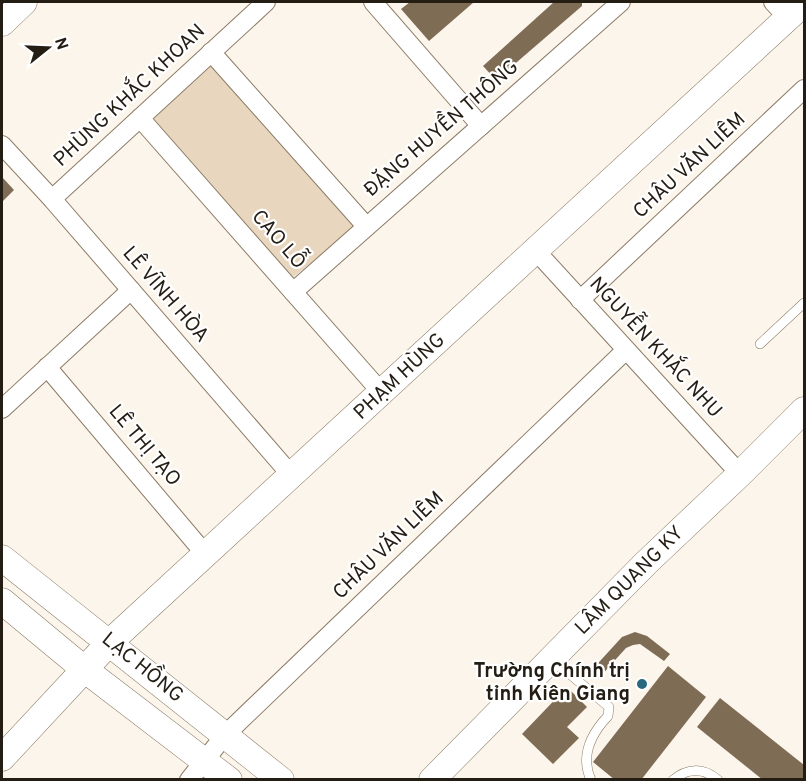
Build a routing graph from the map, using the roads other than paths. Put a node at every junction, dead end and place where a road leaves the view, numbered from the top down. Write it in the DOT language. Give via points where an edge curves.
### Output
graph roads {
  1 [pos="24,2"];
  2 [pos="266,2"];
  3 [pos="373,2"];
  4 [pos="621,2"];
  5 [pos="789,8"];
  6 [pos="2,23"];
  7 [pos="210,52"];
  8 [pos="804,89"];
  9 [pos="140,118"];
  10 [pos="481,126"];
  11 [pos="2,145"];
  12 [pos="52,199"];
  13 [pos="366,226"];
  14 [pos="536,251"];
  15 [pos="130,290"];
  16 [pos="293,292"];
  17 [pos="580,300"];
  18 [pos="804,303"];
  19 [pos="760,344"];
  20 [pos="626,350"];
  21 [pos="47,367"];
  22 [pos="382,393"];
  23 [pos="2,410"];
  24 [pos="804,410"];
  25 [pos="740,474"];
  26 [pos="292,476"];
  27 [pos="206,555"];
  28 [pos="2,558"];
  29 [pos="2,601"];
  30 [pos="110,642"];
  31 [pos="551,659"];
  32 [pos="84,669"];
  33 [pos="225,735"];
  34 [pos="2,758"];
  35 [pos="196,770"];
  36 [pos="229,780"];
  37 [pos="281,780"];
  38 [pos="432,780"];
  39 [pos="591,780"];
  40 [pos="673,780"];
  41 [pos="718,780"];
  1 -- 6 [label="street"];
  2 -- 7 [label="street, PHÙNG KHẮC KHOAN"];
  3 -- 10 [label="street"];
  4 -- 10 [label="street, ĐẶNG HUYỀN THÔNG"];
  5 -- 14 [label="street, PHẠM HÙNG"];
  7 -- 9 [label="street, PHÙNG KHẮC KHOAN"];
  7 -- 13 [label="street"];
  8 -- 17 [label="street, CHÂU VĂN LIÊM"];
  9 -- 12 [label="street, PHÙNG KHẮC KHOAN"];
  9 -- 16 [label="street, CAO LỖ"];
  10 -- 13 [label="street, ĐẶNG HUYỀN THÔNG"];
  11 -- 12 [label="street, LÊ VĨNH HÒA"];
  12 -- 15 [label="street, LÊ VĨNH HÒA"];
  13 -- 16 [label="street, ĐẶNG HUYỀN THÔNG"];
  14 -- 17 [label="street, NGUYỄN KHẮC NHU"];
  14 -- 22 [label="street, PHẠM HÙNG"];
  15 -- 21 [label="street"];
  15 -- 26 [label="street, LÊ VĨNH HÒA"];
  16 -- 22 [label="street, CAO LỖ"];
  17 -- 20 [label="street, NGUYỄN KHẮC NHU"];
  18 -- 19 [label="lane"];
  20 -- 25 [label="street, NGUYỄN KHẮC NHU"];
  20 -- 33 [label="street, CHÂU VĂN LIÊM"];
  21 -- 23 [label="street"];
  21 -- 27 [label="street, LÊ THỊ TẠO"];
  22 -- 26 [label="street, PHẠM HÙNG"];
  24 -- 25 [label="street, LÂM QUANG KY"];
  25 -- 31 [label="street, LÂM QUANG KY"];
  26 -- 27 [label="street, PHẠM HÙNG"];
  27 -- 30 [label="street, PHẠM HÙNG"];
  28 -- 30 [label="street, LẠC HỒNG"];
  29 -- 32 [label="street, LẠC HỒNG"];
  30 -- 32 [label="street, PHẠM HÙNG"];
  30 -- 33 [label="street, LẠC HỒNG"];
  31 -- 38 [label="street, LÂM QUANG KY"];
  31 -- 39 [label="lane" via="609,707 608,716 587,750"];
  32 -- 34 [label="street, PHẠM HÙNG"];
  32 -- 35 [label="street, LẠC HỒNG"];
  33 -- 35 [label="street, CHÂU VĂN LIÊM"];
  33 -- 37 [label="street, LẠC HỒNG"];
  35 -- 36 [label="street, LẠC HỒNG"];
  40 -- 41 [label="lane" via="680,773 694,770 710,773"];
}
